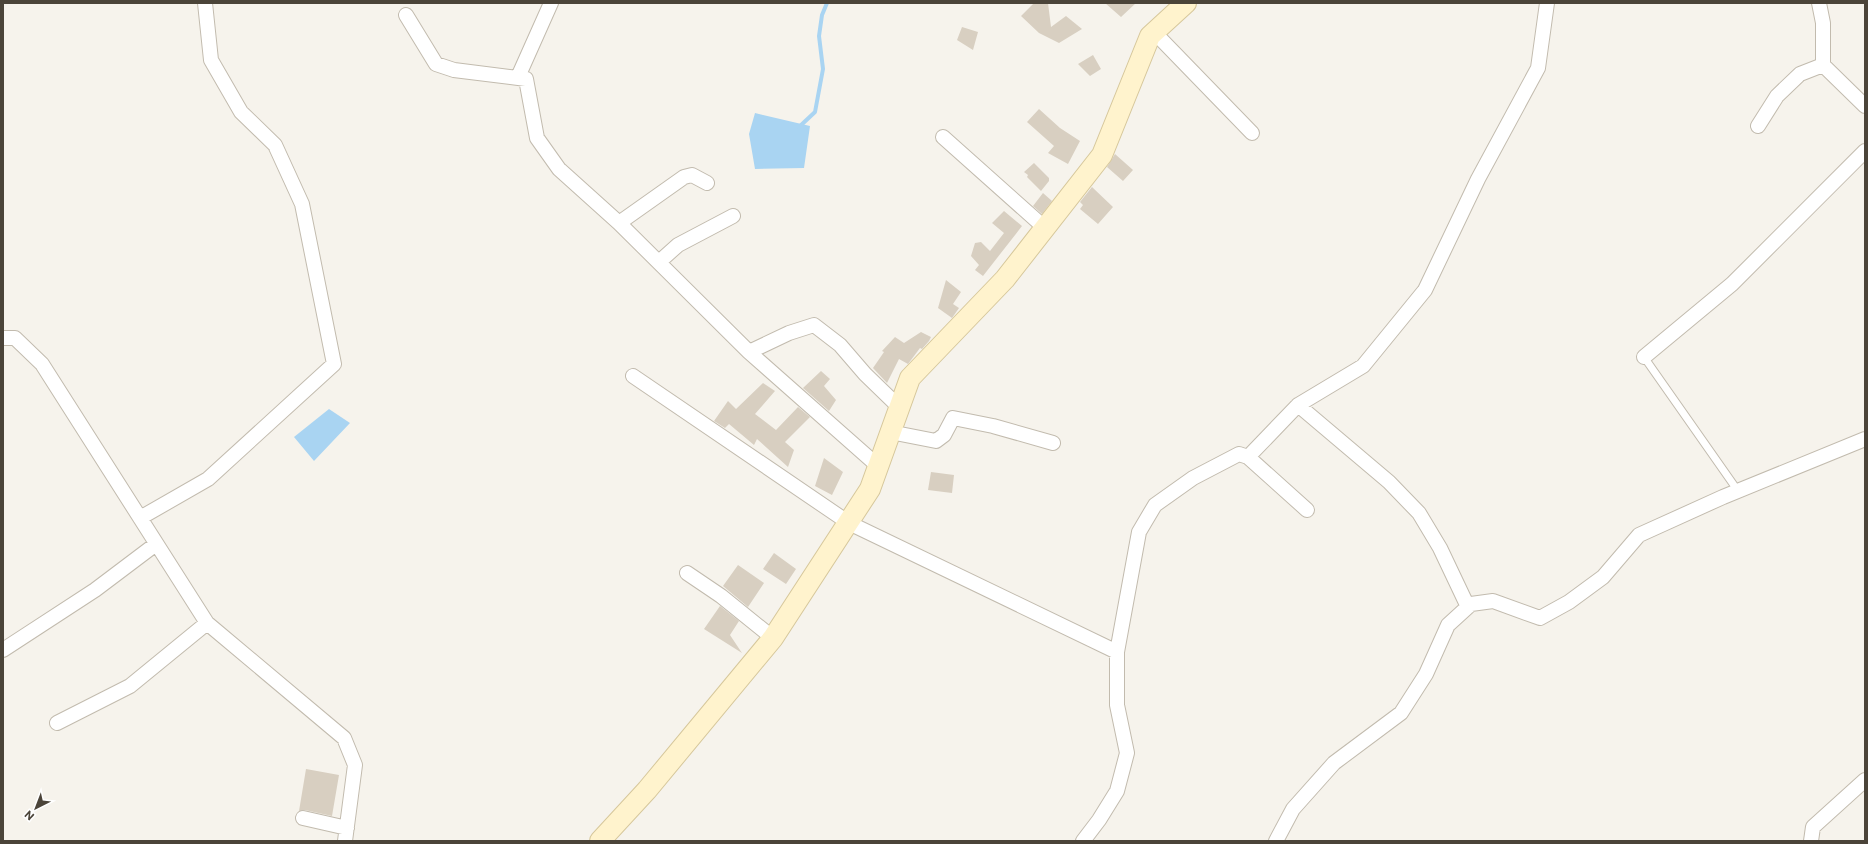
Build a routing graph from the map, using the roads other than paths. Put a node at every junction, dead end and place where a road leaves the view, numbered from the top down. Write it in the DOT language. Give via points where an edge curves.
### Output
graph roads {
  1 [pos="205,3"];
  2 [pos="551,3"];
  3 [pos="1185,3"];
  4 [pos="1547,3"];
  5 [pos="1819,3"];
  6 [pos="406,15"];
  7 [pos="1154,32"];
  8 [pos="1822,65"];
  9 [pos="518,77"];
  10 [pos="1865,106"];
  11 [pos="1758,126"];
  12 [pos="1252,133"];
  13 [pos="943,136"];
  14 [pos="1865,151"];
  15 [pos="707,183"];
  16 [pos="733,216"];
  17 [pos="619,223"];
  18 [pos="1045,228"];
  19 [pos="659,262"];
  20 [pos="3,338"];
  21 [pos="749,352"];
  22 [pos="1644,357"];
  23 [pos="633,376"];
  24 [pos="1298,404"];
  25 [pos="899,407"];
  26 [pos="890,432"];
  27 [pos="1865,439"];
  28 [pos="1053,443"];
  29 [pos="1248,457"];
  30 [pos="878,466"];
  31 [pos="1738,491"];
  32 [pos="1307,510"];
  33 [pos="140,518"];
  34 [pos="849,523"];
  35 [pos="156,544"];
  36 [pos="687,573"];
  37 [pos="1468,607"];
  38 [pos="206,623"];
  39 [pos="773,638"];
  40 [pos="3,650"];
  41 [pos="1117,652"];
  42 [pos="57,723"];
  43 [pos="1865,780"];
  44 [pos="303,818"];
  45 [pos="346,834"];
  46 [pos="600,841"];
  47 [pos="1083,841"];
  48 [pos="1276,841"];
  49 [pos="1811,841"];
  1 -- 33 [label="street" via="211,60 241,112 275,145 302,204 334,364 208,479"];
  2 -- 9 [label="street"];
  3 -- 7 [label="street"];
  4 -- 24 [label="street" via="1538,68 1478,179 1425,290 1363,366"];
  5 -- 8 [label="street" via="1823,23"];
  6 -- 9 [label="street" via="436,64 454,70"];
  7 -- 12 [label="street"];
  7 -- 18 [label="street" via="1150,36 1102,155"];
  8 -- 10 [label="street"];
  8 -- 11 [label="street" via="1800,74 1777,96"];
  9 -- 17 [label="street" via="526,79 538,138 554,163"];
  13 -- 18 [label="street"];
  14 -- 22 [label="street" via="1732,284"];
  15 -- 17 [label="street" via="692,175 684,177"];
  16 -- 19 [label="street" via="678,245"];
  17 -- 19 [label="street"];
  18 -- 25 [label="street" via="1005,279 910,378"];
  19 -- 21 [label="street"];
  20 -- 33 [label="street" via="15,338 42,364"];
  21 -- 25 [label="street" via="789,333 814,325 840,345"];
  21 -- 30 [label="street"];
  22 -- 31 [label="lane"];
  23 -- 34 [label="street"];
  24 -- 29 [label="street"];
  24 -- 37 [label="street" via="1419,512 1440,548"];
  25 -- 26 [label="street"];
  26 -- 28 [label="street" via="936,441 944,435 953,418"];
  26 -- 30 [label="street"];
  27 -- 31 [label="street"];
  29 -- 32 [label="street"];
  29 -- 41 [label="street" via="1239,454 1192,478 1155,504 1139,532"];
  30 -- 34 [label="street" via="870,488"];
  31 -- 37 [label="street" via="1639,536 1603,577 1569,602 1540,618 1493,601 1471,604"];
  33 -- 35 [label="street"];
  34 -- 39 [label="street"];
  34 -- 41 [label="street"];
  35 -- 38 [label="street"];
  35 -- 40 [label="street" via="95,590"];
  36 -- 39 [label="street" via="721,596"];
  37 -- 48 [label="street" via="1448,625 1426,674 1401,713 1334,764 1293,809"];
  38 -- 42 [label="street" via="130,686"];
  38 -- 45 [label="street" via="344,738 355,765"];
  39 -- 46 [label="street" via="647,790"];
  41 -- 47 [label="street" via="1117,705 1127,753 1116,791"];
  43 -- 49 [label="street" via="1813,826"];
  44 -- 45 [label="street"];
}
